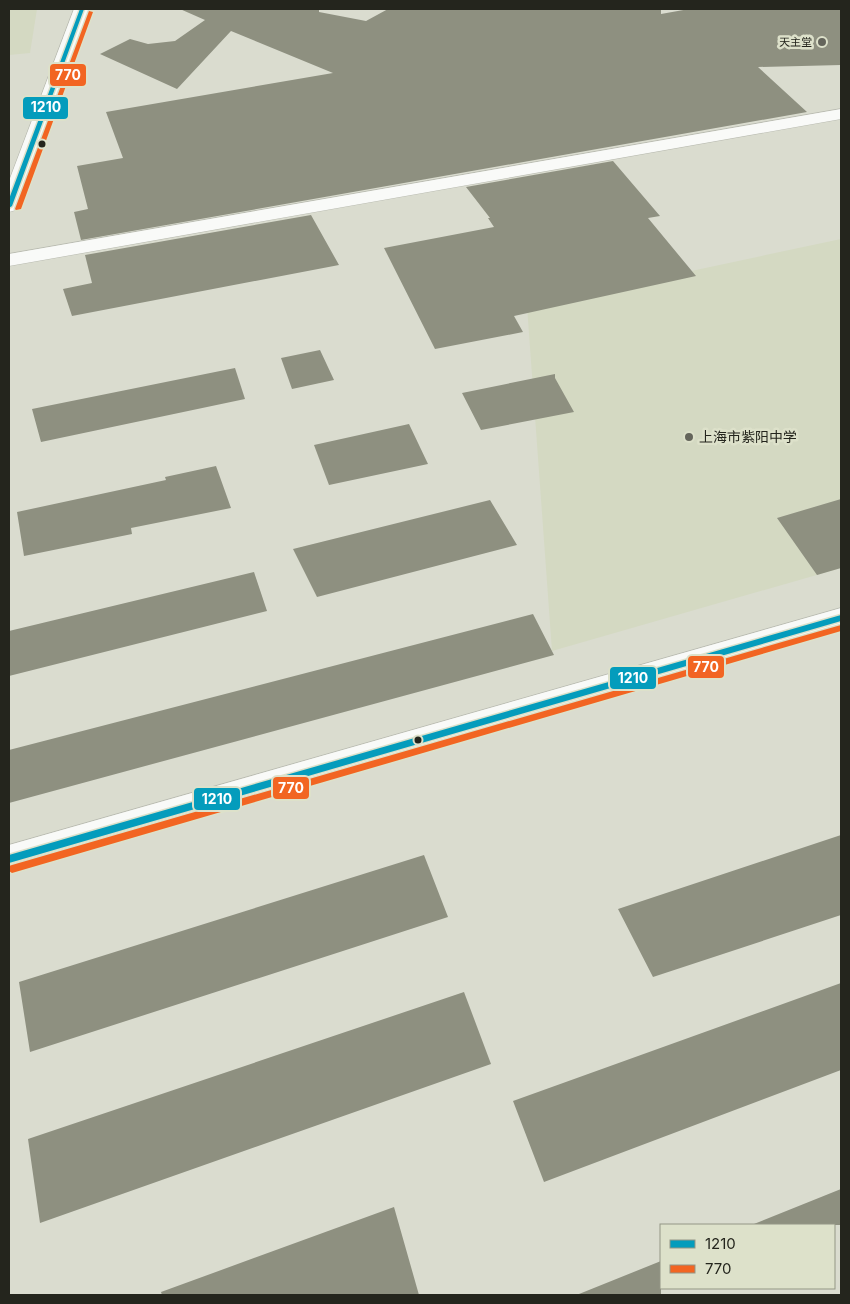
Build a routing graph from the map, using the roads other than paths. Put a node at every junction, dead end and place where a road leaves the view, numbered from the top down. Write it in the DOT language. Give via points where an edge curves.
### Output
graph roads {
  1 [pos="82,9"];
  2 [pos="841,114"];
  3 [pos="9,206"];
  4 [pos="9,260"];
  5 [pos="841,618"];
  6 [pos="9,859"];
  1 -- 3 [label="street"];
  2 -- 4 [label="street"];
  5 -- 6 [label="street"];
}
